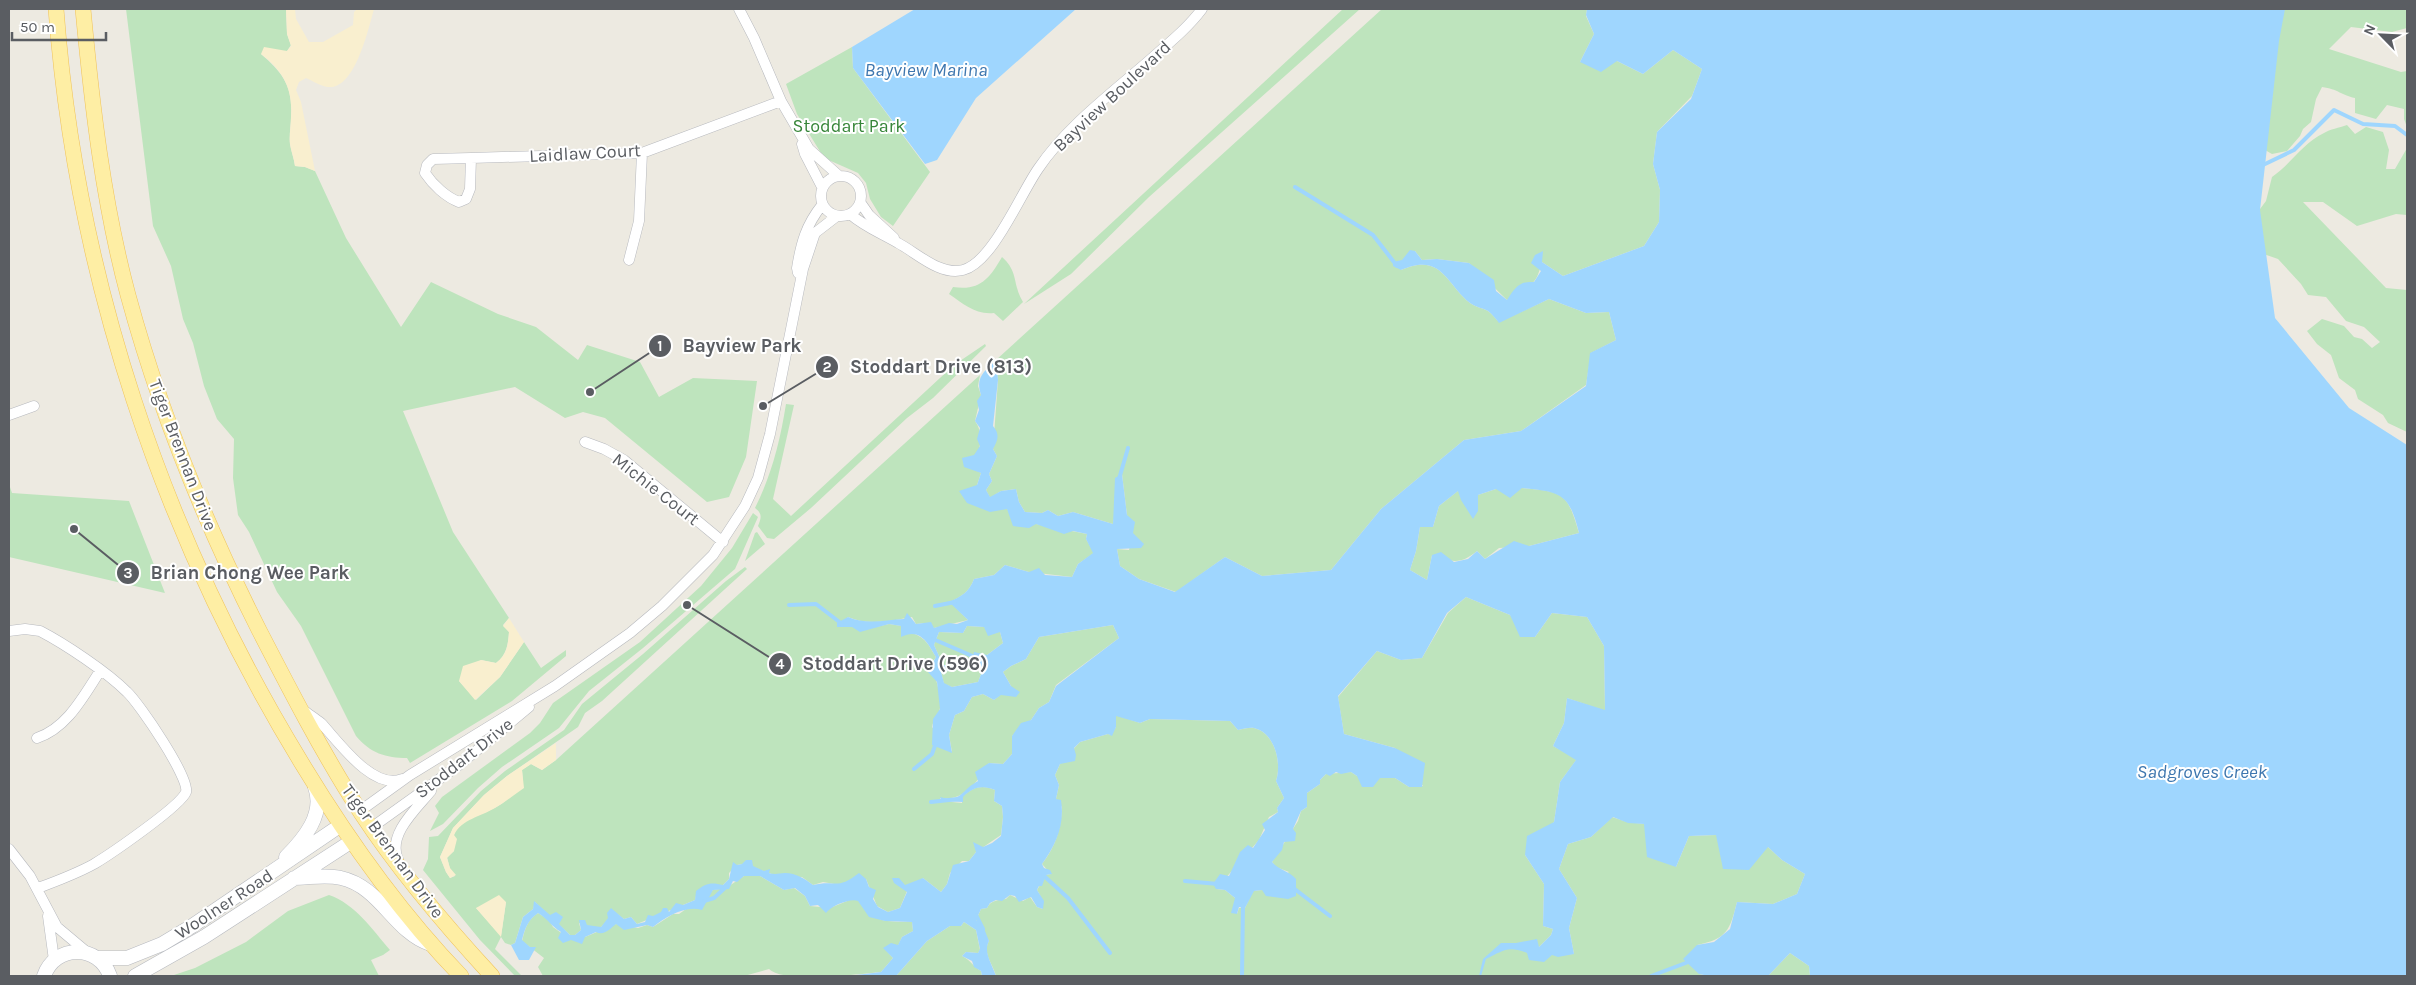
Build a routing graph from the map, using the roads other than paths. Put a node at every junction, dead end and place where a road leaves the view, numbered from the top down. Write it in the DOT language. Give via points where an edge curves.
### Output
graph roads {
  1 [pos="56,9"];
  2 [pos="83,9"];
  3 [pos="1202,9"];
  4 [pos="741,10"];
  5 [pos="781,101"];
  6 [pos="798,131"];
  7 [pos="642,153"];
  8 [pos="471,158"];
  9 [pos="838,175"];
  10 [pos="822,187"];
  11 [pos="860,202"];
  12 [pos="822,205"];
  13 [pos="850,214"];
  14 [pos="836,216"];
  15 [pos="898,243"];
  16 [pos="630,260"];
  17 [pos="800,287"];
  18 [pos="34,406"];
  19 [pos="9,415"];
  20 [pos="585,442"];
  21 [pos="724,542"];
  22 [pos="9,631"];
  23 [pos="100,671"];
  24 [pos="554,686"];
  25 [pos="298,706"];
  26 [pos="37,738"];
  27 [pos="410,775"];
  28 [pos="443,778"];
  29 [pos="314,784"];
  30 [pos="360,811"];
  31 [pos="341,825"];
  32 [pos="371,828"];
  33 [pos="352,841"];
  34 [pos="9,849"];
  35 [pos="277,870"];
  36 [pos="404,871"];
  37 [pos="293,878"];
  38 [pos="38,888"];
  39 [pos="43,901"];
  40 [pos="430,944"];
  41 [pos="94,956"];
  42 [pos="46,970"];
  43 [pos="110,976"];
  44 [pos="135,976"];
  45 [pos="461,976"];
  46 [pos="492,976"];
  1 -- 29 [label="main road, Tiger Brennan Drive" via="65,100 84,212 128,386 166,494 208,589 267,706"];
  2 -- 25 [label="main road, Tiger Brennan Drive" via="95,123 108,204 127,293 152,375 177,449 235,583"];
  3 -- 15 [label="street, Bayview Boulevard" via="1051,152 991,248 975,265 950,271"];
  4 -- 5 [label="street"];
  5 -- 6 [label="street"];
  5 -- 7 [label="street, Laidlaw Court"];
  6 -- 9 [label="street" via="809,149"];
  6 -- 10 [label="street" via="805,154"];
  7 -- 8 [label="street, Laidlaw Court"];
  7 -- 16 [label="street" via="639,221"];
  8 -- 8 [label="street, Laidlaw Court" via="433,159 426,165 425,173 451,199 459,202 466,199 470,189"];
  9 -- 10 [label="street"];
  9 -- 11 [label="street" via="846,176 859,186"];
  10 -- 12 [label="street"];
  11 -- 13 [label="street"];
  11 -- 15 [label="street, Bayview Boulevard"];
  12 -- 14 [label="street"];
  12 -- 17 [label="street, Stoddart Drive" via="804,233 797,268"];
  13 -- 14 [label="street"];
  13 -- 15 [label="street, Bayview Boulevard" via="865,227"];
  14 -- 17 [label="street, Stoddart Drive" via="815,233 802,269"];
  17 -- 21 [label="street, Stoddart Drive" via="764,458 746,506"];
  18 -- 19 [label="street"];
  20 -- 21 [label="street, Michie Court" via="624,460"];
  21 -- 24 [label="street, Stoddart Drive" via="662,606 630,633"];
  22 -- 23 [label="street" via="40,631"];
  23 -- 26 [label="street" via="61,724"];
  23 -- 38 [label="street" via="136,702 184,777 186,791 178,802 110,854 82,870"];
  24 -- 27 [label="street, Stoddart Drive"];
  24 -- 28 [label="street, Stoddart Drive"];
  25 -- 27 [label="street" via="319,721 351,757 375,775 394,781"];
  25 -- 30 [label="main road, Tiger Brennan Drive"];
  27 -- 30 [label="street, Stoddart Drive"];
  28 -- 32 [label="street, Stoddart Drive"];
  28 -- 36 [label="street" via="416,808 396,840 395,851"];
  29 -- 31 [label="main road, Tiger Brennan Drive"];
  29 -- 35 [label="main road" via="319,801 317,813"];
  30 -- 31 [label="main road"];
  30 -- 32 [label="main road, Tiger Brennan Drive"];
  31 -- 33 [label="main road, Tiger Brennan Drive"];
  31 -- 35 [label="main road, Woolner Road"];
  32 -- 33 [label="main road"];
  32 -- 36 [label="main road, Tiger Brennan Drive"];
  33 -- 37 [label="main road, Woolner Road"];
  33 -- 40 [label="main road, Tiger Brennan Drive"];
  34 -- 38 [label="street"];
  35 -- 41 [label="main road, Woolner Road" via="149,950 127,958"];
  36 -- 46 [label="main road, Tiger Brennan Drive"];
  37 -- 40 [label="main road" via="328,876 351,881 379,900 407,932"];
  37 -- 44 [label="main road, Woolner Road" via="204,937"];
  38 -- 39 [label="street"];
  39 -- 41 [label="street" via="61,931"];
  39 -- 42 [label="street"];
  40 -- 45 [label="main road, Tiger Brennan Drive"];
  41 -- 42 [label="main road, Woolner Road" via="69,952"];
  41 -- 43 [label="main road"];
}
